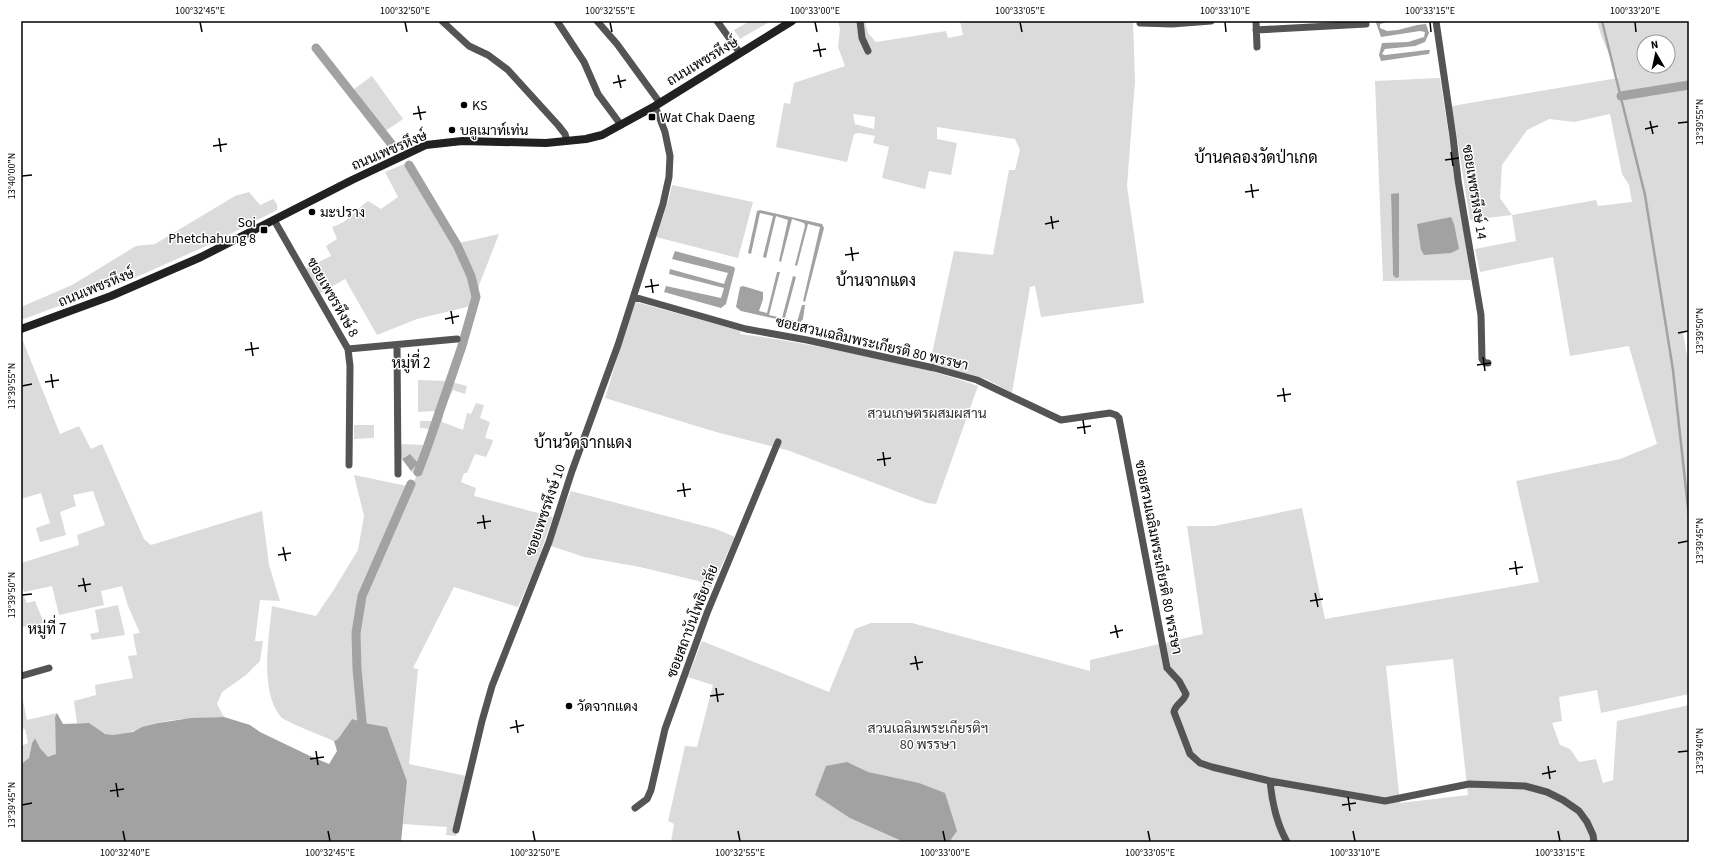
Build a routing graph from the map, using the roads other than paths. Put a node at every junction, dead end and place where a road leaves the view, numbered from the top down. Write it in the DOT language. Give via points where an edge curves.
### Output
graph roads {
  1 [pos="442,21"];
  2 [pos="556,21"];
  3 [pos="597,21"];
  4 [pos="717,21"];
  5 [pos="792,21"];
  6 [pos="860,21"];
  7 [pos="1211,21"];
  8 [pos="1256,21"];
  9 [pos="1436,21"];
  10 [pos="1140,23"];
  11 [pos="1366,24"];
  12 [pos="1256,30"];
  13 [pos="1257,46"];
  14 [pos="868,51"];
  15 [pos="740,53"];
  16 [pos="657,104"];
  17 [pos="621,125"];
  18 [pos="567,141"];
  19 [pos="274,220"];
  20 [pos="634,296"];
  21 [pos="21,329"];
  22 [pos="457,339"];
  23 [pos="397,345"];
  24 [pos="348,349"];
  25 [pos="1488,363"];
  26 [pos="778,442"];
  27 [pos="349,465"];
  28 [pos="398,474"];
  29 [pos="49,668"];
  30 [pos="21,676"];
  31 [pos="1270,781"];
  32 [pos="635,808"];
  33 [pos="456,830"];
  34 [pos="1287,842"];
  35 [pos="1594,842"];
  1 -- 18 [label="street" via="469,46 488,55 508,70 558,125"];
  2 -- 17 [label="street" via="584,62 598,94"];
  3 -- 16 [label="street, ซอยเพชรหึงษ์ 10" via="617,44"];
  4 -- 15 [label="street"];
  5 -- 15 [label="main road, ถนนเพชรหึงษ์"];
  6 -- 14 [label="street" via="862,38"];
  7 -- 10 [label="street"];
  8 -- 12 [label="street"];
  9 -- 25 [label="street, ซอยเพชรหึงษ์ 14" via="1458,180 1480,310 1482,359"];
  11 -- 12 [label="street"];
  12 -- 13 [label="street"];
  15 -- 16 [label="main road, ถนนเพชรหึงษ์"];
  16 -- 17 [label="main road, ถนนเพชรหึงษ์"];
  16 -- 20 [label="street, ซอยเพชรหึงษ์ 10" via="670,156 669,177"];
  17 -- 18 [label="main road, ถนนเพชรหึงษ์" via="586,140"];
  18 -- 19 [label="main road, ถนนเพชรหึงษ์" via="462,141 426,146"];
  19 -- 21 [label="main road, ถนนเพชรหึงษ์" via="243,237 111,296"];
  19 -- 24 [label="street, ซอยเพชรหึงษ์ 8"];
  20 -- 31 [label="street, ซอยสวนเฉลิมพระเกียรติ 80 พรรษา" via="746,329 934,368 976,380 1061,420 1116,415 1119,418 1167,668 1179,681 1186,694 1174,712 1190,754 1200,763 1212,768"];
  20 -- 33 [label="street, ซอยเพชรหึงษ์ 10" via="549,542 492,686"];
  22 -- 23 [label="street"];
  23 -- 24 [label="street"];
  23 -- 28 [label="street"];
  24 -- 27 [label="street, ซอยเพชรหึงษ์ 8"];
  26 -- 32 [label="street, ซอยสถาบันโพธิยาลัย" via="707,613 665,729 651,790 646,799"];
  29 -- 30 [label="street"];
  31 -- 34 [label="street" via="1274,811"];
  31 -- 35 [label="street, ซอยสวนเฉลิมพระเกียรติ 80 พรรษา" via="1385,801 1469,784 1526,786 1547,792 1579,812 1594,835"];
}
